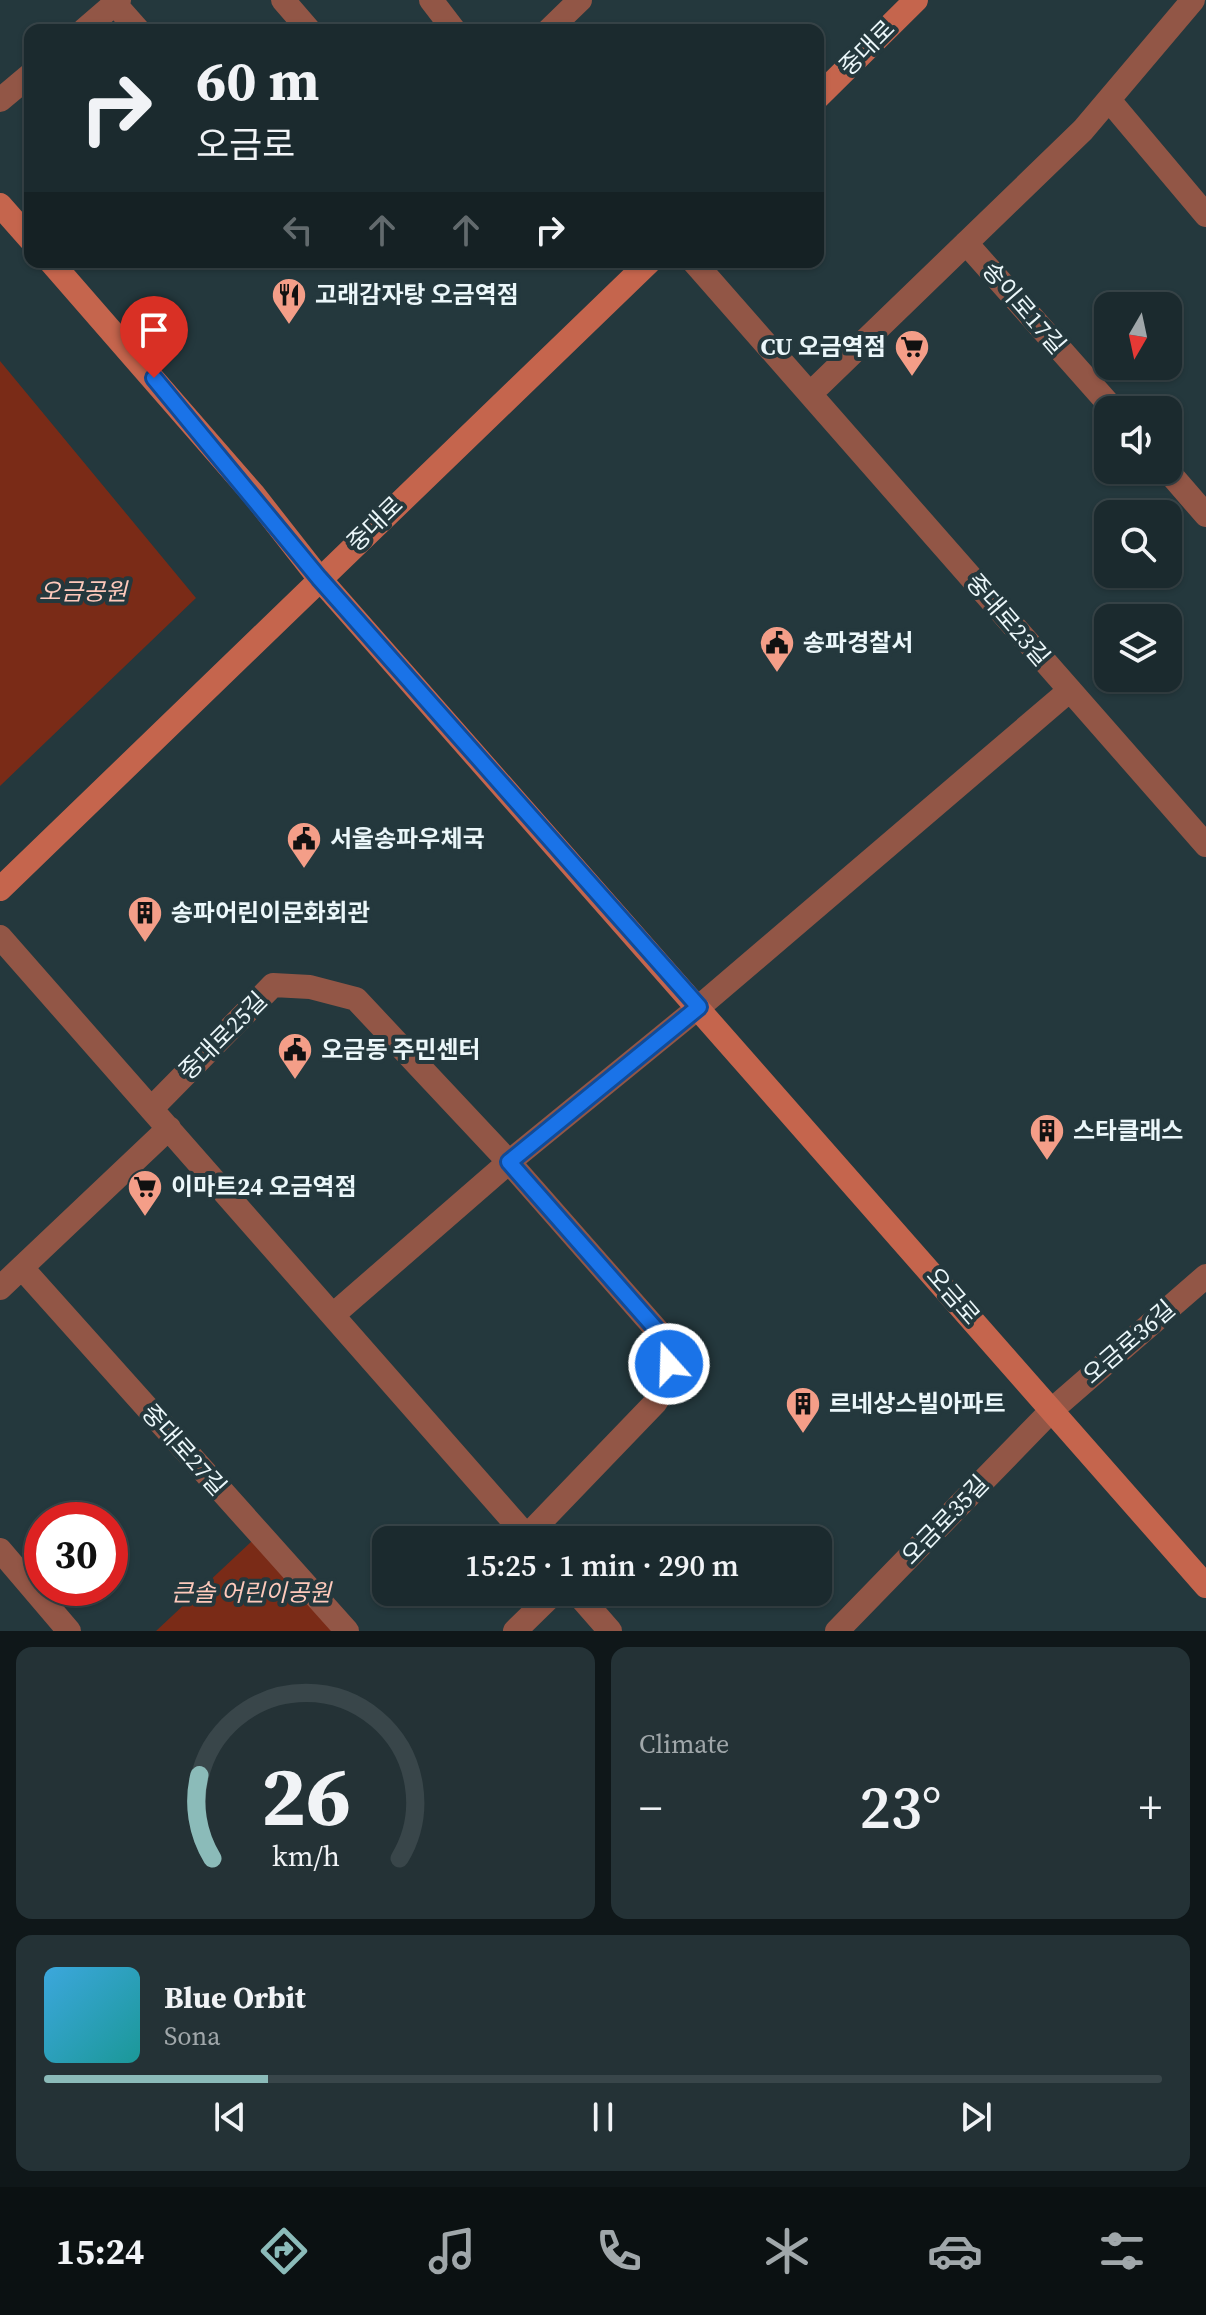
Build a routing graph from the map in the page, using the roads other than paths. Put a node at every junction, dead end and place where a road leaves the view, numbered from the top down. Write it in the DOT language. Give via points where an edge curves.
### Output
graph roads {
  1 [pos="283,0"];
  2 [pos="431,0"];
  3 [pos="916,0"];
  4 [pos="1193,0"];
  5 [pos="117,2"];
  6 [pos="574,2"];
  7 [pos="91,24"];
  8 [pos="134,24"];
  9 [pos="304,24"];
  10 [pos="449,24"];
  11 [pos="554,24"];
  12 [pos="24,80"];
  13 [pos="824,91"];
  14 [pos="0,100"];
  15 [pos="1109,100"];
  16 [pos="0,205"];
  17 [pos="1206,215"];
  18 [pos="24,232"];
  19 [pos="966,243"];
  20 [pos="56,268"];
  21 [pos="643,268"];
  22 [pos="699,268"];
  23 [pos="810,394"];
  24 [pos="1102,396"];
  25 [pos="1179,484"];
  26 [pos="1206,515"];
  27 [pos="319,578"];
  28 [pos="1070,690"];
  29 [pos="1206,845"];
  30 [pos="0,889"];
  31 [pos="0,937"];
  32 [pos="699,1007"];
  33 [pos="152,1108"];
  34 [pos="169,1128"];
  35 [pos="509,1162"];
  36 [pos="22,1268"];
  37 [pos="1206,1276"];
  38 [pos="0,1288"];
  39 [pos="333,1315"];
  40 [pos="1053,1409"];
  41 [pos="518,1526"];
  42 [pos="539,1526"];
  43 [pos="0,1550"];
  44 [pos="1206,1586"];
  45 [pos="541,1606"];
  46 [pos="588,1606"];
  47 [pos="69,1631"];
  48 [pos="347,1631"];
  49 [pos="515,1631"];
  50 [pos="610,1631"];
  51 [pos="837,1631"];
  1 -- 9 [label="street"];
  2 -- 10 [label="street"];
  3 -- 13 [label="main road, 중대로"];
  4 -- 15 [label="street"];
  5 -- 7 [label="street"];
  5 -- 8 [label="street"];
  6 -- 11 [label="street"];
  12 -- 14 [label="street"];
  15 -- 17 [label="street"];
  15 -- 19 [label="street"];
  16 -- 18 [label="main road"];
  19 -- 23 [label="street"];
  19 -- 24 [label="street, 송이로17길"];
  20 -- 27 [label="main road, 오금로" via="254,495"];
  21 -- 27 [label="main road, 중대로"];
  22 -- 23 [label="street, 중대로23길"];
  23 -- 28 [label="street, 중대로23길"];
  25 -- 26 [label="street"];
  27 -- 30 [label="main road, 중대로"];
  27 -- 32 [label="main road, 오금로"];
  28 -- 29 [label="street, 중대로23길"];
  28 -- 32 [label="street"];
  31 -- 33 [label="street, 중대로25길"];
  32 -- 35 [label="street"];
  32 -- 40 [label="main road, 오금로"];
  33 -- 34 [label="street, 중대로25길"];
  33 -- 35 [label="street, 중대로25길" via="273,985 310,987 356,999"];
  34 -- 36 [label="street"];
  34 -- 39 [label="street, 중대로25길"];
  35 -- 39 [label="street"];
  35 -- 42 [label="street, 중대로25길" via="670,1345 668,1383 655,1403"];
  36 -- 38 [label="street"];
  36 -- 48 [label="street, 중대로27길"];
  37 -- 40 [label="street, 오금로36길"];
  39 -- 41 [label="street, 중대로25길"];
  40 -- 44 [label="main road, 오금로"];
  40 -- 51 [label="street, 오금로35길"];
  43 -- 47 [label="street"];
  45 -- 49 [label="street"];
  46 -- 50 [label="street"];
}
